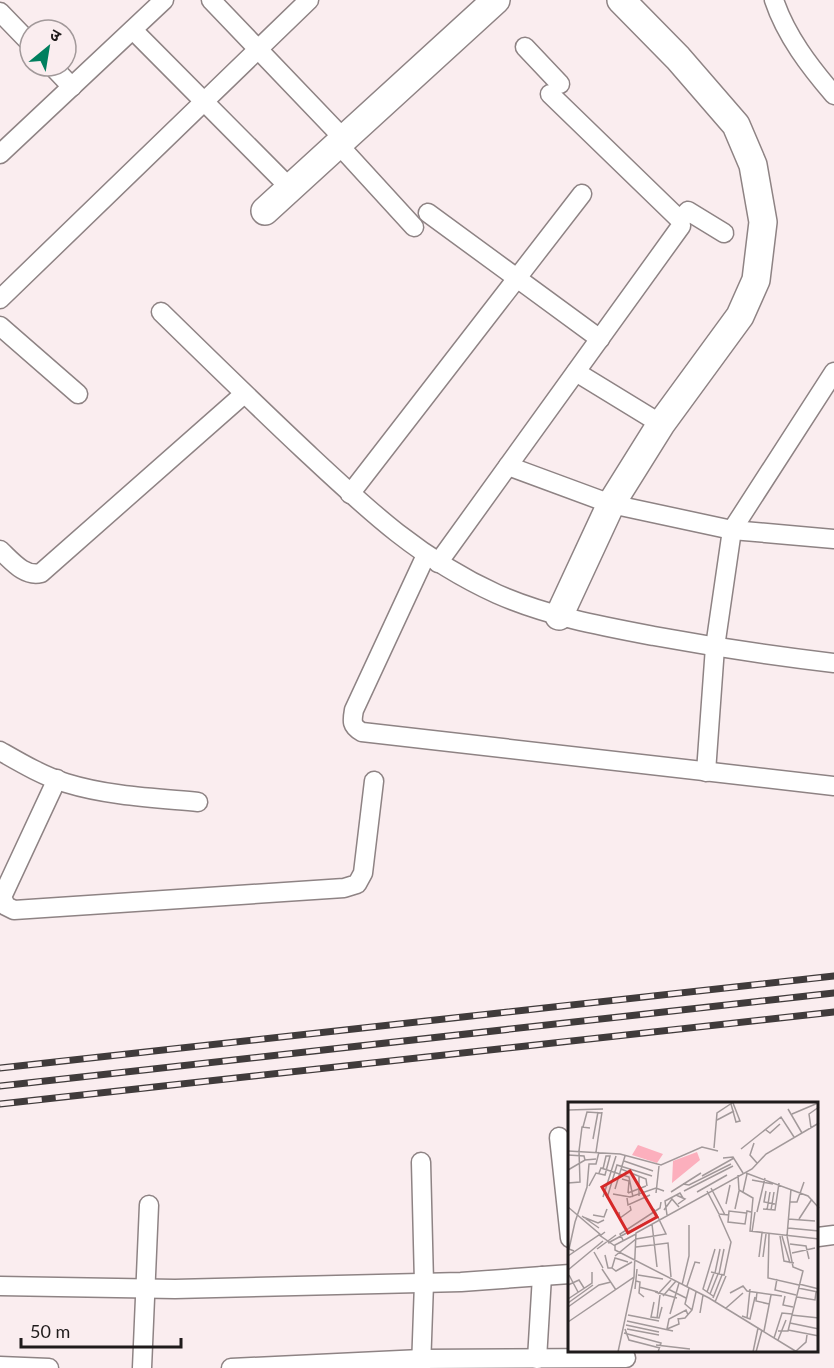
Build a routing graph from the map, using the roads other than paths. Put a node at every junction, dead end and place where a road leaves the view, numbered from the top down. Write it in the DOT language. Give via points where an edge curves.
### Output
graph roads {
  1 [pos="164,0"];
  2 [pos="211,0"];
  3 [pos="309,0"];
  4 [pos="496,0"];
  5 [pos="774,0"];
  6 [pos="634,4"];
  7 [pos="0,12"];
  8 [pos="133,30"];
  9 [pos="18,31"];
  10 [pos="525,47"];
  11 [pos="258,49"];
  12 [pos="63,78"];
  13 [pos="72,87"];
  14 [pos="834,95"];
  15 [pos="204,102"];
  16 [pos="341,142"];
  17 [pos="0,154"];
  18 [pos="290,188"];
  19 [pos="582,194"];
  20 [pos="265,211"];
  21 [pos="428,213"];
  22 [pos="680,220"];
  23 [pos="414,226"];
  24 [pos="724,233"];
  25 [pos="515,279"];
  26 [pos="0,299"];
  27 [pos="161,312"];
  28 [pos="0,327"];
  29 [pos="600,339"];
  30 [pos="576,372"];
  31 [pos="834,372"];
  32 [pos="244,393"];
  33 [pos="78,394"];
  34 [pos="661,424"];
  35 [pos="508,466"];
  36 [pos="350,494"];
  37 [pos="611,504"];
  38 [pos="732,530"];
  39 [pos="834,539"];
  40 [pos="0,550"];
  41 [pos="432,559"];
  42 [pos="559,616"];
  43 [pos="715,647"];
  44 [pos="834,663"];
  45 [pos="0,751"];
  46 [pos="706,772"];
  47 [pos="57,779"];
  48 [pos="374,781"];
  49 [pos="834,786"];
  50 [pos="198,802"];
  51 [pos="559,1137"];
  52 [pos="421,1162"];
  53 [pos="149,1205"];
  54 [pos="568,1220"];
  55 [pos="834,1235"];
  56 [pos="819,1237"];
  57 [pos="568,1274"];
  58 [pos="542,1276"];
  59 [pos="424,1283"];
  60 [pos="0,1286"];
  61 [pos="147,1288"];
  62 [pos="626,1358"];
  63 [pos="537,1359"];
  64 [pos="421,1363"];
  65 [pos="583,1363"];
  66 [pos="0,1366"];
  67 [pos="48,1368"];
  68 [pos="142,1368"];
  69 [pos="231,1368"];
  1 -- 8 [label="street"];
  2 -- 11 [label="street"];
  3 -- 11 [label="street"];
  4 -- 16 [label="main road"];
  5 -- 14 [label="street" via="784,27"];
  6 -- 34 [label="main road" via="736,125 753,165 763,222 756,280 740,316"];
  7 -- 9 [label="street"];
  8 -- 13 [label="street"];
  8 -- 15 [label="street"];
  10 -- 22 [label="street" via="555,89"];
  11 -- 15 [label="street"];
  11 -- 16 [label="street"];
  12 -- 13 [label="street"];
  13 -- 17 [label="street"];
  15 -- 18 [label="street"];
  15 -- 26 [label="street"];
  16 -- 18 [label="main road"];
  16 -- 23 [label="street"];
  18 -- 20 [label="main road"];
  19 -- 25 [label="street"];
  21 -- 25 [label="street"];
  22 -- 24 [label="street" via="688,212"];
  22 -- 29 [label="street" via="677,234"];
  25 -- 29 [label="street"];
  25 -- 36 [label="street"];
  27 -- 32 [label="street"];
  28 -- 33 [label="street"];
  29 -- 30 [label="street"];
  30 -- 34 [label="street"];
  30 -- 35 [label="street"];
  31 -- 38 [label="street"];
  32 -- 36 [label="street"];
  32 -- 40 [label="street" via="41,573 23,571"];
  34 -- 37 [label="main road"];
  35 -- 37 [label="street"];
  35 -- 41 [label="street"];
  36 -- 41 [label="street"];
  37 -- 38 [label="street"];
  37 -- 42 [label="main road"];
  38 -- 39 [label="street"];
  38 -- 43 [label="street"];
  41 -- 42 [label="street" via="498,594"];
  41 -- 46 [label="street" via="354,710 354,728"];
  42 -- 43 [label="street"];
  43 -- 44 [label="street"];
  43 -- 46 [label="street"];
  45 -- 47 [label="street"];
  46 -- 49 [label="street"];
  47 -- 48 [label="street" via="2,897 6,906 14,910 344,888 357,884 363,873"];
  47 -- 50 [label="street" via="124,795"];
  51 -- 54 [label="street"];
  52 -- 59 [label="street"];
  53 -- 61 [label="street"];
  55 -- 56 [label="street"];
  57 -- 58 [label="street"];
  58 -- 59 [label="street"];
  58 -- 63 [label="street"];
  59 -- 61 [label="street"];
  59 -- 64 [label="street"];
  60 -- 61 [label="street"];
  61 -- 68 [label="street"];
  62 -- 65 [label="street"];
  63 -- 64 [label="street"];
  63 -- 65 [label="street"];
  64 -- 69 [label="street"];
  66 -- 67 [label="street"];
}
